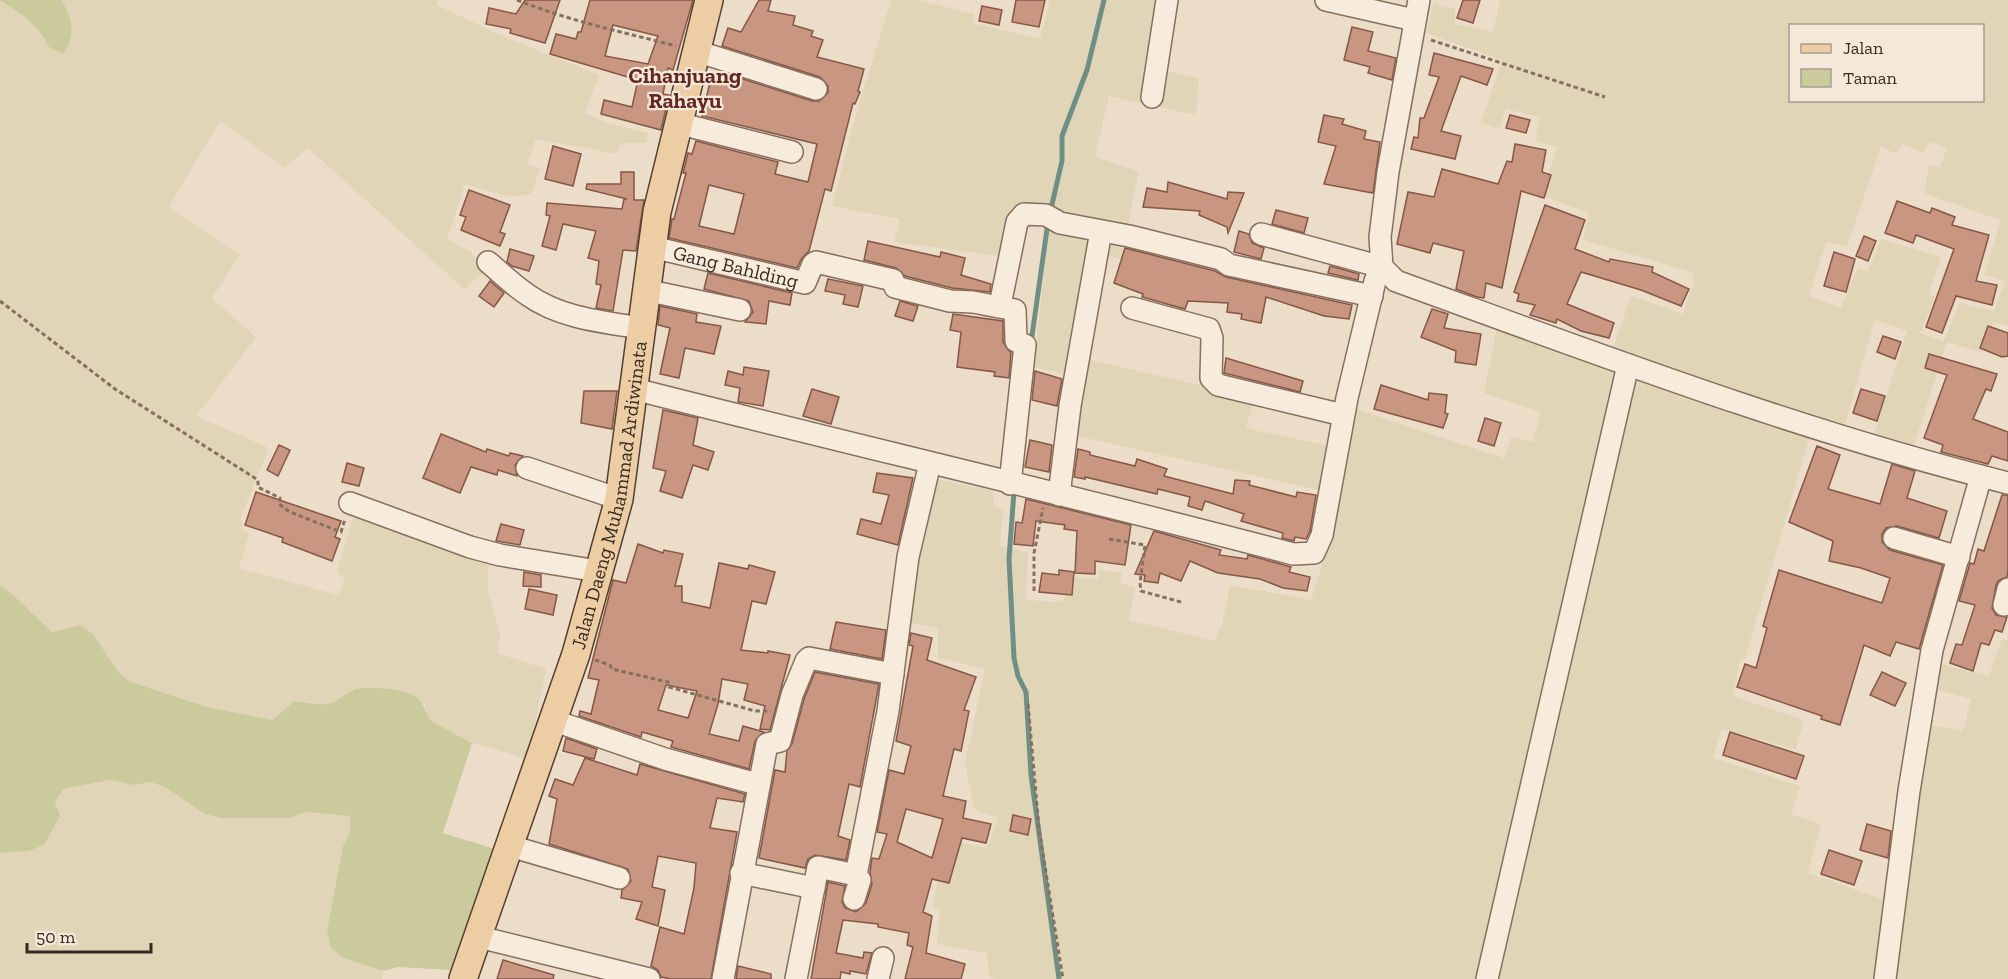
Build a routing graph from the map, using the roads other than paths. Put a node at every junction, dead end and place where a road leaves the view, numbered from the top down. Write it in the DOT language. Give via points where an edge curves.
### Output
graph roads {
  1 [pos="709,0"];
  2 [pos="1167,0"];
  3 [pos="1326,0"];
  4 [pos="1415,18"];
  5 [pos="696,51"];
  6 [pos="816,89"];
  7 [pos="1152,97"];
  8 [pos="677,123"];
  9 [pos="792,152"];
  10 [pos="1101,231"];
  11 [pos="1261,234"];
  12 [pos="651,247"];
  13 [pos="488,262"];
  14 [pos="1382,267"];
  15 [pos="645,290"];
  16 [pos="1372,296"];
  17 [pos="1000,305"];
  18 [pos="1132,308"];
  19 [pos="740,310"];
  20 [pos="641,328"];
  21 [pos="1628,365"];
  22 [pos="634,389"];
  23 [pos="1343,415"];
  24 [pos="930,464"];
  25 [pos="527,468"];
  26 [pos="1982,476"];
  27 [pos="2008,483"];
  28 [pos="1010,484"];
  29 [pos="1052,493"];
  30 [pos="619,500"];
  31 [pos="350,503"];
  32 [pos="1894,538"];
  33 [pos="1959,557"];
  34 [pos="555,572"];
  35 [pos="597,574"];
  36 [pos="892,674"];
  37 [pos="552,720"];
  38 [pos="758,784"];
  39 [pos="510,846"];
  40 [pos="741,873"];
  41 [pos="856,875"];
  42 [pos="619,878"];
  43 [pos="814,888"];
  44 [pos="854,899"];
  45 [pos="478,937"];
  46 [pos="883,958"];
  47 [pos="463,979"];
  48 [pos="649,979"];
  49 [pos="723,979"];
  50 [pos="796,979"];
  51 [pos="878,979"];
  52 [pos="1487,979"];
  53 [pos="1885,979"];
  1 -- 5 [label="main road, Jalan Daeng Muhammad Ardiwinata"];
  2 -- 7 [label="street"];
  3 -- 4 [label="street"];
  4 -- 14 [label="street" via="1388,172 1380,237"];
  5 -- 6 [label="street"];
  5 -- 8 [label="main road, Jalan Daeng Muhammad Ardiwinata"];
  8 -- 9 [label="street"];
  8 -- 12 [label="main road, Jalan Daeng Muhammad Ardiwinata"];
  10 -- 16 [label="street" via="1229,265"];
  10 -- 17 [label="street" via="1060,223 1046,215 1024,214 1017,222"];
  10 -- 29 [label="street"];
  11 -- 14 [label="street"];
  12 -- 15 [label="main road, Jalan Daeng Muhammad Ardiwinata"];
  12 -- 17 [label="street, Gang Bahlding" via="791,282 805,283 816,262 893,280 895,287 950,301"];
  13 -- 20 [label="street" via="550,308"];
  14 -- 16 [label="street"];
  14 -- 21 [label="street" via="1396,281"];
  15 -- 19 [label="street"];
  15 -- 20 [label="main road, Jalan Daeng Muhammad Ardiwinata"];
  16 -- 23 [label="street"];
  17 -- 28 [label="street" via="1015,310 1016,341 1025,345"];
  18 -- 23 [label="street" via="1209,329 1211,378 1218,385"];
  20 -- 22 [label="main road, Jalan Daeng Muhammad Ardiwinata"];
  21 -- 26 [label="street" via="1831,433"];
  21 -- 52 [label="street"];
  22 -- 24 [label="street"];
  22 -- 30 [label="main road, Jalan Daeng Muhammad Ardiwinata"];
  23 -- 29 [label="street" via="1322,536 1314,553 1293,554"];
  24 -- 28 [label="street"];
  24 -- 36 [label="street" via="908,557"];
  25 -- 30 [label="street"];
  26 -- 27 [label="street"];
  26 -- 33 [label="street"];
  28 -- 29 [label="street"];
  30 -- 35 [label="main road, Jalan Daeng Muhammad Ardiwinata"];
  31 -- 35 [label="street" via="470,547"];
  32 -- 33 [label="street"];
  33 -- 53 [label="street" via="1932,650"];
  34 -- 35 [label="street"];
  35 -- 37 [label="main road, Jalan Daeng Muhammad Ardiwinata" via="576,654"];
  36 -- 38 [label="street" via="809,658 792,695 780,741 767,744"];
  36 -- 41 [label="street"];
  37 -- 38 [label="street" via="665,759"];
  37 -- 39 [label="main road, Jalan Daeng Muhammad Ardiwinata"];
  38 -- 40 [label="street"];
  39 -- 42 [label="street"];
  39 -- 45 [label="main road, Jalan Daeng Muhammad Ardiwinata"];
  40 -- 43 [label="street"];
  40 -- 49 [label="street"];
  41 -- 43 [label="street" via="818,867"];
  41 -- 44 [label="street" via="860,880"];
  43 -- 50 [label="street"];
  45 -- 47 [label="main road, Jalan Daeng Muhammad Ardiwinata"];
  45 -- 48 [label="street"];
  46 -- 51 [label="street"];
}
